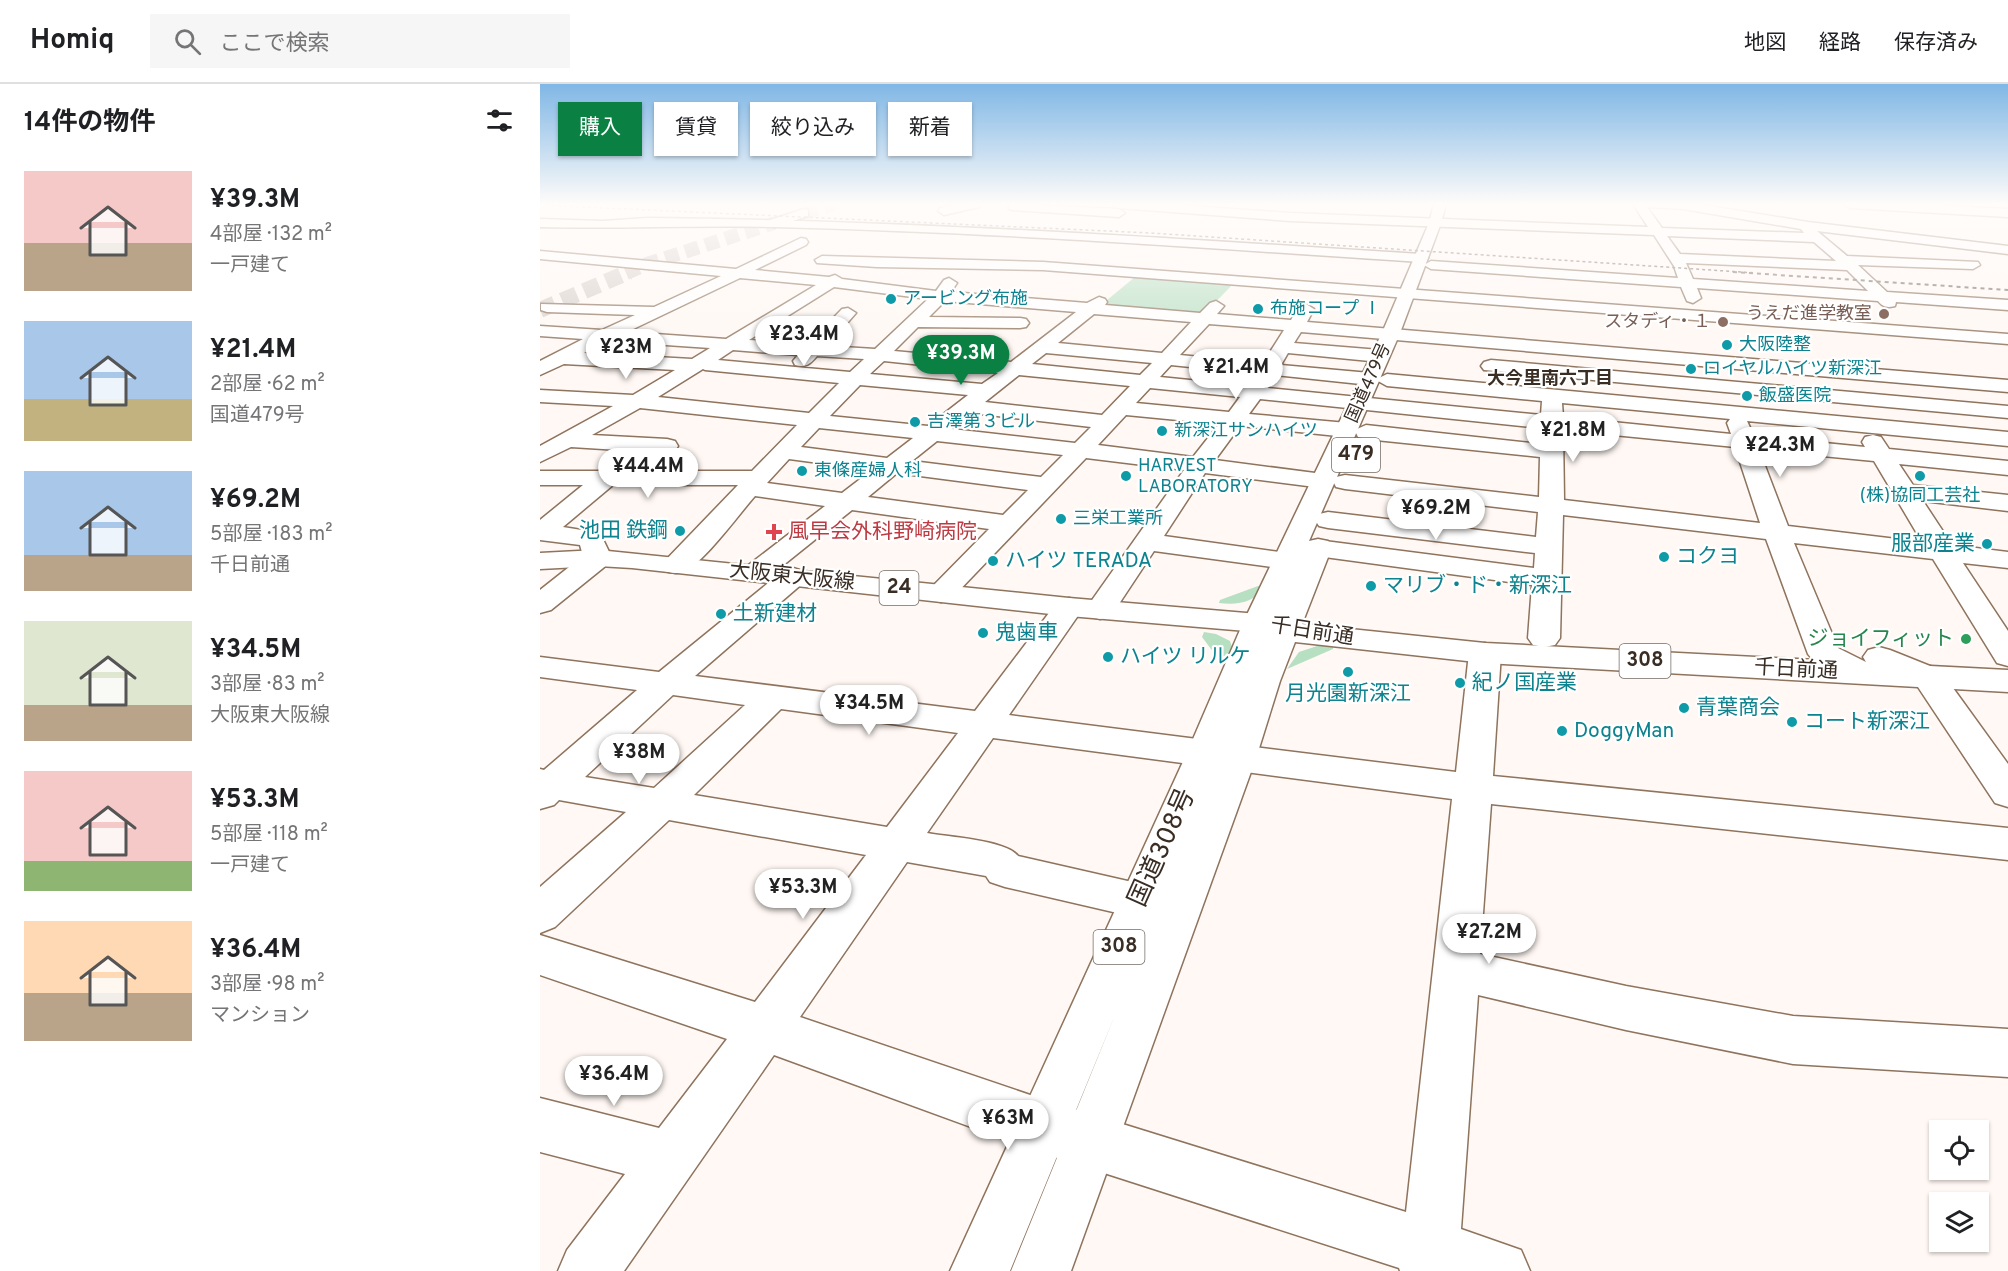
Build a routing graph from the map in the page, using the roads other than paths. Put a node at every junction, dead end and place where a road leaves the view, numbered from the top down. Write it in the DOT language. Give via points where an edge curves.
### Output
graph roads {
  1 [pos="579,259"];
  2 [pos="765,259"];
  3 [pos="806,259"];
  4 [pos="871,259"];
  5 [pos="965,259"];
  6 [pos="1050,259"];
  7 [pos="1152,259"];
  8 [pos="1258,259"];
  9 [pos="1339,259"];
  10 [pos="1376,259"];
  11 [pos="1424,259"];
  12 [pos="1554,259"];
  13 [pos="1673,259"];
  14 [pos="1736,259"];
  15 [pos="1843,259"];
  16 [pos="1918,259"];
  17 [pos="1750,262"];
  18 [pos="925,263"];
  19 [pos="962,263"];
  20 [pos="1847,263"];
  21 [pos="1923,263"];
  22 [pos="863,264"];
  23 [pos="1990,265"];
  24 [pos="1043,266"];
  25 [pos="1086,269"];
  26 [pos="737,273"];
  27 [pos="1135,273"];
  28 [pos="953,277"];
  29 [pos="1240,281"];
  30 [pos="831,282"];
  31 [pos="1009,284"];
  32 [pos="1323,287"];
  33 [pos="878,288"];
  34 [pos="1779,289"];
  35 [pos="697,294"];
  36 [pos="1409,295"];
  37 [pos="732,296"];
  38 [pos="941,296"];
  39 [pos="1883,296"];
  40 [pos="778,299"];
  41 [pos="802,300"];
  42 [pos="989,300"];
  43 [pos="2008,304"];
  44 [pos="547,307"];
  45 [pos="1040,309"];
  46 [pos="1090,309"];
  47 [pos="659,312"];
  48 [pos="1897,312"];
  49 [pos="848,313"];
  50 [pos="1553,316"];
  51 [pos="1700,318"];
  52 [pos="1205,319"];
  53 [pos="914,322"];
  54 [pos="1071,323"];
  55 [pos="1295,326"];
  56 [pos="540,331"];
  57 [pos="1915,332"];
  58 [pos="605,335"];
  59 [pos="1810,339"];
  60 [pos="2008,339"];
  61 [pos="730,344"];
  62 [pos="1042,347"];
  63 [pos="1281,347"];
  64 [pos="814,350"];
  65 [pos="2008,355"];
  66 [pos="880,356"];
  67 [pos="1380,356"];
  68 [pos="561,358"];
  69 [pos="1168,359"];
  70 [pos="695,364"];
  71 [pos="1474,364"];
  72 [pos="1945,365"];
  73 [pos="987,366"];
  74 [pos="1269,368"];
  75 [pos="540,369"];
  76 [pos="1014,369"];
  77 [pos="790,373"];
  78 [pos="2008,373"];
  79 [pos="855,378"];
  80 [pos="1379,379"];
  81 [pos="1146,382"];
  82 [pos="2008,386"];
  83 [pos="1726,387"];
  84 [pos="987,391"];
  85 [pos="1254,392"];
  86 [pos="1552,395"];
  87 [pos="540,396"];
  88 [pos="1846,398"];
  89 [pos="637,400"];
  90 [pos="1367,404"];
  91 [pos="967,406"];
  92 [pos="1986,410"];
  93 [pos="2008,412"];
  94 [pos="1735,413"];
  95 [pos="1115,415"];
  96 [pos="1234,419"];
  97 [pos="815,421"];
  98 [pos="1552,422"];
  99 [pos="1862,425"];
  100 [pos="1356,431"];
  101 [pos="932,434"];
  102 [pos="2008,437"];
  103 [pos="540,438"];
  104 [pos="568,440"];
  105 [pos="1744,441"];
  106 [pos="667,446"];
  107 [pos="1082,450"];
  108 [pos="785,452"];
  109 [pos="1880,454"];
  110 [pos="540,455"];
  111 [pos="1428,457"];
  112 [pos="1553,461"];
  113 [pos="1199,465"];
  114 [pos="892,466"];
  115 [pos="2008,468"];
  116 [pos="540,478"];
  117 [pos="608,478"];
  118 [pos="698,478"];
  119 [pos="1334,481"];
  120 [pos="754,483"];
  121 [pos="1048,485"];
  122 [pos="1904,492"];
  123 [pos="846,502"];
  124 [pos="2008,503"];
  125 [pos="670,504"];
  126 [pos="1551,507"];
  127 [pos="1328,520"];
  128 [pos="1010,524"];
  129 [pos="541,532"];
  130 [pos="1777,532"];
  131 [pos="1146,542"];
  132 [pos="1550,547"];
  133 [pos="1317,548"];
  134 [pos="1942,553"];
  135 [pos="598,558"];
  136 [pos="2008,560"];
  137 [pos="540,561"];
  138 [pos="1287,561"];
  139 [pos="675,565"];
  140 [pos="756,573"];
  141 [pos="793,577"];
  142 [pos="1548,578"];
  143 [pos="941,593"];
  144 [pos="540,604"];
  145 [pos="1085,608"];
  146 [pos="1277,623"];
  147 [pos="1544,638"];
  148 [pos="1485,653"];
  149 [pos="1824,654"];
  150 [pos="2008,656"];
  151 [pos="2008,663"];
  152 [pos="1871,665"];
  153 [pos="540,667"];
  154 [pos="1928,677"];
  155 [pos="2008,681"];
  156 [pos="666,683"];
  157 [pos="775,696"];
  158 [pos="984,725"];
  159 [pos="1222,756"];
  160 [pos="544,788"];
  161 [pos="1473,788"];
  162 [pos="2008,794"];
  163 [pos="661,804"];
  164 [pos="898,843"];
  165 [pos="2008,844"];
  166 [pos="1139,900"];
  167 [pos="540,914"];
  168 [pos="540,956"];
  169 [pos="1456,969"];
  170 [pos="764,1028"];
  171 [pos="2008,1053"];
  172 [pos="540,1125"];
  173 [pos="1042,1126"];
  174 [pos="1091,1141"];
  175 [pos="670,1158"];
  176 [pos="1430,1260"];
  177 [pos="588,1271"];
  178 [pos="980,1271"];
  179 [pos="1041,1271"];
  180 [pos="1500,1271"];
  1 -- 26 [label="main road"];
  2 -- 26 [label="main road"];
  3 -- 22 [label="main road"];
  4 -- 22 [label="main road"];
  5 -- 19 [label="main road"];
  6 -- 24 [label="main road"];
  7 -- 27 [label="main road"];
  8 -- 29 [label="main road"];
  9 -- 32 [label="main road"];
  10 -- 36 [label="main road"];
  11 -- 36 [label="main road, 国道479号 / 479"];
  12 -- 50 [label="main road"];
  13 -- 51 [label="main road"];
  14 -- 17 [label="main road"];
  15 -- 20 [label="main road"];
  16 -- 21 [label="main road"];
  17 -- 20 [label="main road"];
  18 -- 19 [label="main road"];
  18 -- 22 [label="main road"];
  18 -- 33 [label="main road"];
  19 -- 24 [label="main road"];
  19 -- 28 [label="main road"];
  20 -- 21 [label="main road"];
  20 -- 39 [label="main road"];
  21 -- 23 [label="main road"];
  22 -- 30 [label="main road"];
  24 -- 25 [label="main road"];
  24 -- 31 [label="main road"];
  25 -- 27 [label="main road"];
  25 -- 45 [label="main road"];
  26 -- 30 [label="main road"];
  26 -- 35 [label="main road"];
  27 -- 29 [label="main road"];
  27 -- 46 [label="main road"];
  28 -- 31 [label="main road"];
  28 -- 38 [label="main road"];
  29 -- 32 [label="main road"];
  29 -- 52 [label="main road"];
  30 -- 33 [label="main road"];
  30 -- 41 [label="main road"];
  31 -- 42 [label="main road"];
  32 -- 36 [label="main road"];
  32 -- 55 [label="main road" via="1317,306"];
  33 -- 38 [label="main road"];
  34 -- 39 [label="main road"];
  34 -- 51 [label="main road"];
  34 -- 59 [label="main road"];
  35 -- 37 [label="main road"];
  35 -- 47 [label="main road"];
  36 -- 50 [label="main road"];
  36 -- 50 [label="main road"];
  36 -- 50 [label="main road"];
  36 -- 55 [label="main road"];
  36 -- 67 [label="main road, 国道479号 / 479"];
  36 -- 80 [label="main road, 国道479号 / 479"];
  38 -- 42 [label="main road"];
  38 -- 53 [label="main road"];
  39 -- 43 [label="main road"];
  39 -- 48 [label="main road"];
  40 -- 41 [label="main road"];
  41 -- 61 [label="main road"];
  42 -- 45 [label="main road"];
  44 -- 47 [label="main road"];
  45 -- 46 [label="main road"];
  45 -- 53 [label="main road"];
  45 -- 54 [label="main road"];
  45 -- 73 [label="main road"];
  46 -- 52 [label="main road"];
  46 -- 54 [label="main road"];
  47 -- 58 [label="main road"];
  48 -- 57 [label="main road"];
  48 -- 59 [label="main road"];
  49 -- 64 [label="main road"];
  50 -- 51 [label="main road"];
  50 -- 51 [label="main road"];
  50 -- 51 [label="main road"];
  50 -- 71 [label="main road"];
  50 -- 83 [label="main road"];
  50 -- 86 [label="main road"];
  51 -- 59 [label="main road"];
  51 -- 59 [label="main road"];
  51 -- 59 [label="main road"];
  51 -- 83 [label="main road"];
  52 -- 55 [label="main road"];
  52 -- 69 [label="main road"];
  53 -- 66 [label="main road"];
  54 -- 62 [label="main road"];
  55 -- 63 [label="main road"];
  56 -- 58 [label="main road"];
  57 -- 59 [label="main road"];
  57 -- 60 [label="main road"];
  57 -- 72 [label="main road"];
  58 -- 61 [label="main road"];
  58 -- 68 [label="main road"];
  59 -- 72 [label="main road"];
  59 -- 72 [label="main road"];
  59 -- 88 [label="main road"];
  61 -- 64 [label="main road"];
  61 -- 70 [label="main road"];
  62 -- 69 [label="main road"];
  62 -- 76 [label="main road"];
  63 -- 67 [label="main road"];
  63 -- 74 [label="main road"];
  64 -- 66 [label="main road"];
  64 -- 77 [label="main road"];
  65 -- 72 [label="main road"];
  66 -- 73 [label="main road"];
  66 -- 79 [label="main road"];
  67 -- 80 [label="main road, 国道479号 / 479"];
  68 -- 70 [label="main road"];
  68 -- 75 [label="main road"];
  69 -- 74 [label="main road"];
  69 -- 81 [label="main road"];
  70 -- 77 [label="main road"];
  70 -- 89 [label="main road"];
  72 -- 78 [label="main road"];
  72 -- 82 [label="main road"];
  72 -- 92 [label="main road"];
  73 -- 76 [label="main road"];
  74 -- 80 [label="main road"];
  74 -- 85 [label="main road"];
  76 -- 81 [label="main road"];
  76 -- 84 [label="main road"];
  77 -- 79 [label="main road"];
  79 -- 84 [label="main road"];
  79 -- 97 [label="main road"];
  80 -- 86 [label="main road"];
  80 -- 90 [label="main road, 国道479号 / 479"];
  81 -- 85 [label="main road"];
  81 -- 95 [label="main road"];
  83 -- 88 [label="main road"];
  83 -- 94 [label="main road"];
  84 -- 91 [label="main road"];
  85 -- 90 [label="main road"];
  85 -- 96 [label="main road"];
  86 -- 94 [label="main road"];
  86 -- 98 [label="main road"];
  87 -- 89 [label="main road"];
  88 -- 92 [label="main road"];
  88 -- 99 [label="main road"];
  89 -- 97 [label="main road"];
  89 -- 104 [label="main road"];
  90 -- 98 [label="main road"];
  90 -- 100 [label="main road, 国道479号 / 479"];
  91 -- 95 [label="main road"];
  91 -- 101 [label="main road"];
  92 -- 93 [label="main road"];
  92 -- 102 [label="main road"];
  94 -- 99 [label="main road"];
  94 -- 105 [label="main road"];
  95 -- 96 [label="main road"];
  95 -- 107 [label="main road"];
  96 -- 100 [label="main road"];
  96 -- 113 [label="main road"];
  97 -- 101 [label="main road"];
  97 -- 108 [label="main road"];
  98 -- 105 [label="main road"];
  98 -- 112 [label="main road"];
  99 -- 102 [label="main road"];
  99 -- 109 [label="main road"];
  100 -- 112 [label="main road"];
  100 -- 119 [label="main road, 国道479号 / 479"];
  101 -- 107 [label="main road"];
  101 -- 114 [label="main road"];
  103 -- 104 [label="main road"];
  104 -- 106 [label="main road"];
  104 -- 110 [label="main road"];
  105 -- 109 [label="main road"];
  105 -- 130 [label="main road"];
  107 -- 113 [label="main road"];
  107 -- 121 [label="main road"];
  108 -- 114 [label="main road"];
  108 -- 120 [label="main road"];
  109 -- 115 [label="main road"];
  109 -- 122 [label="main road"];
  111 -- 112 [label="main road"];
  112 -- 126 [label="main road"];
  113 -- 119 [label="main road"];
  113 -- 131 [label="main road"];
  114 -- 121 [label="main road"];
  114 -- 123 [label="main road"];
  116 -- 117 [label="main road"];
  117 -- 118 [label="main road"];
  117 -- 129 [label="main road"];
  118 -- 120 [label="main road"];
  118 -- 125 [label="main road"];
  119 -- 126 [label="main road"];
  119 -- 127 [label="main road, 国道479号 / 479"];
  119 -- 138 [label="main road, 国道479号 / 479"];
  120 -- 123 [label="main road"];
  120 -- 139 [label="main road"];
  121 -- 128 [label="main road"];
  122 -- 124 [label="main road"];
  122 -- 134 [label="main road"];
  123 -- 128 [label="main road"];
  123 -- 140 [label="main road"];
  126 -- 130 [label="main road"];
  126 -- 132 [label="main road"];
  127 -- 132 [label="main road"];
  127 -- 133 [label="main road, 国道479号 / 479"];
  128 -- 143 [label="main road"];
  129 -- 135 [label="main road" via="591,539"];
  130 -- 134 [label="main road"];
  130 -- 149 [label="main road"];
  131 -- 138 [label="main road"];
  131 -- 145 [label="main road"];
  132 -- 142 [label="main road"];
  133 -- 142 [label="main road"];
  133 -- 146 [label="main road, 国道479号 / 479"];
  134 -- 136 [label="main road"];
  134 -- 150 [label="main road"];
  135 -- 137 [label="main road, 大阪東大阪線 / 24"];
  135 -- 139 [label="main road, 大阪東大阪線 / 24"];
  135 -- 144 [label="main road"];
  138 -- 146 [label="main road, 国道479号 / 479"];
  139 -- 140 [label="main road, 大阪東大阪線 / 24"];
  140 -- 141 [label="main road, 大阪東大阪線 / 24"];
  141 -- 143 [label="main road, 大阪東大阪線 / 24"];
  141 -- 156 [label="main road"];
  142 -- 147 [label="main road"];
  143 -- 145 [label="main road, 大阪東大阪線 / 24"];
  145 -- 146 [label="main road, 大阪東大阪線 / 24"];
  145 -- 158 [label="main road"];
  146 -- 147 [label="main road, 千日前通 / 308"];
  146 -- 148 [label="main road, 千日前通 / 308"];
  146 -- 159 [label="main road, 国道308号 / 308" via="1263,681"];
  147 -- 149 [label="main road, 千日前通 / 308"];
  148 -- 152 [label="main road, 千日前通 / 308"];
  148 -- 161 [label="main road"];
  149 -- 152 [label="main road, 千日前通 / 308"];
  151 -- 152 [label="main road, 千日前通 / 308"];
  152 -- 154 [label="main road"];
  153 -- 156 [label="main road"];
  154 -- 155 [label="main road"];
  154 -- 162 [label="main road"];
  156 -- 157 [label="main road"];
  156 -- 160 [label="main road"];
  157 -- 158 [label="main road"];
  157 -- 163 [label="main road"];
  158 -- 159 [label="main road"];
  158 -- 164 [label="main road"];
  159 -- 161 [label="main road"];
  159 -- 166 [label="main road, 国道308号 / 308"];
  159 -- 174 [label="main road, 国道308号 / 308"];
  160 -- 163 [label="main road"];
  161 -- 165 [label="main road"];
  161 -- 169 [label="main road"];
  163 -- 164 [label="main road"];
  163 -- 167 [label="main road"];
  164 -- 166 [label="main road" via="999,862 1005,870"];
  164 -- 170 [label="main road"];
  166 -- 173 [label="main road, 国道308号 / 308"];
  168 -- 170 [label="main road"];
  169 -- 171 [label="main road" via="1626,1008 1793,1040"];
  169 -- 176 [label="main road"];
  170 -- 173 [label="main road"];
  170 -- 175 [label="main road"];
  172 -- 175 [label="main road"];
  173 -- 174 [label="main road"];
  173 -- 178 [label="main road, 国道308号 / 308"];
  174 -- 176 [label="main road"];
  174 -- 179 [label="main road, 国道308号 / 308"];
  175 -- 177 [label="main road"];
  176 -- 180 [label="main road"];
}
